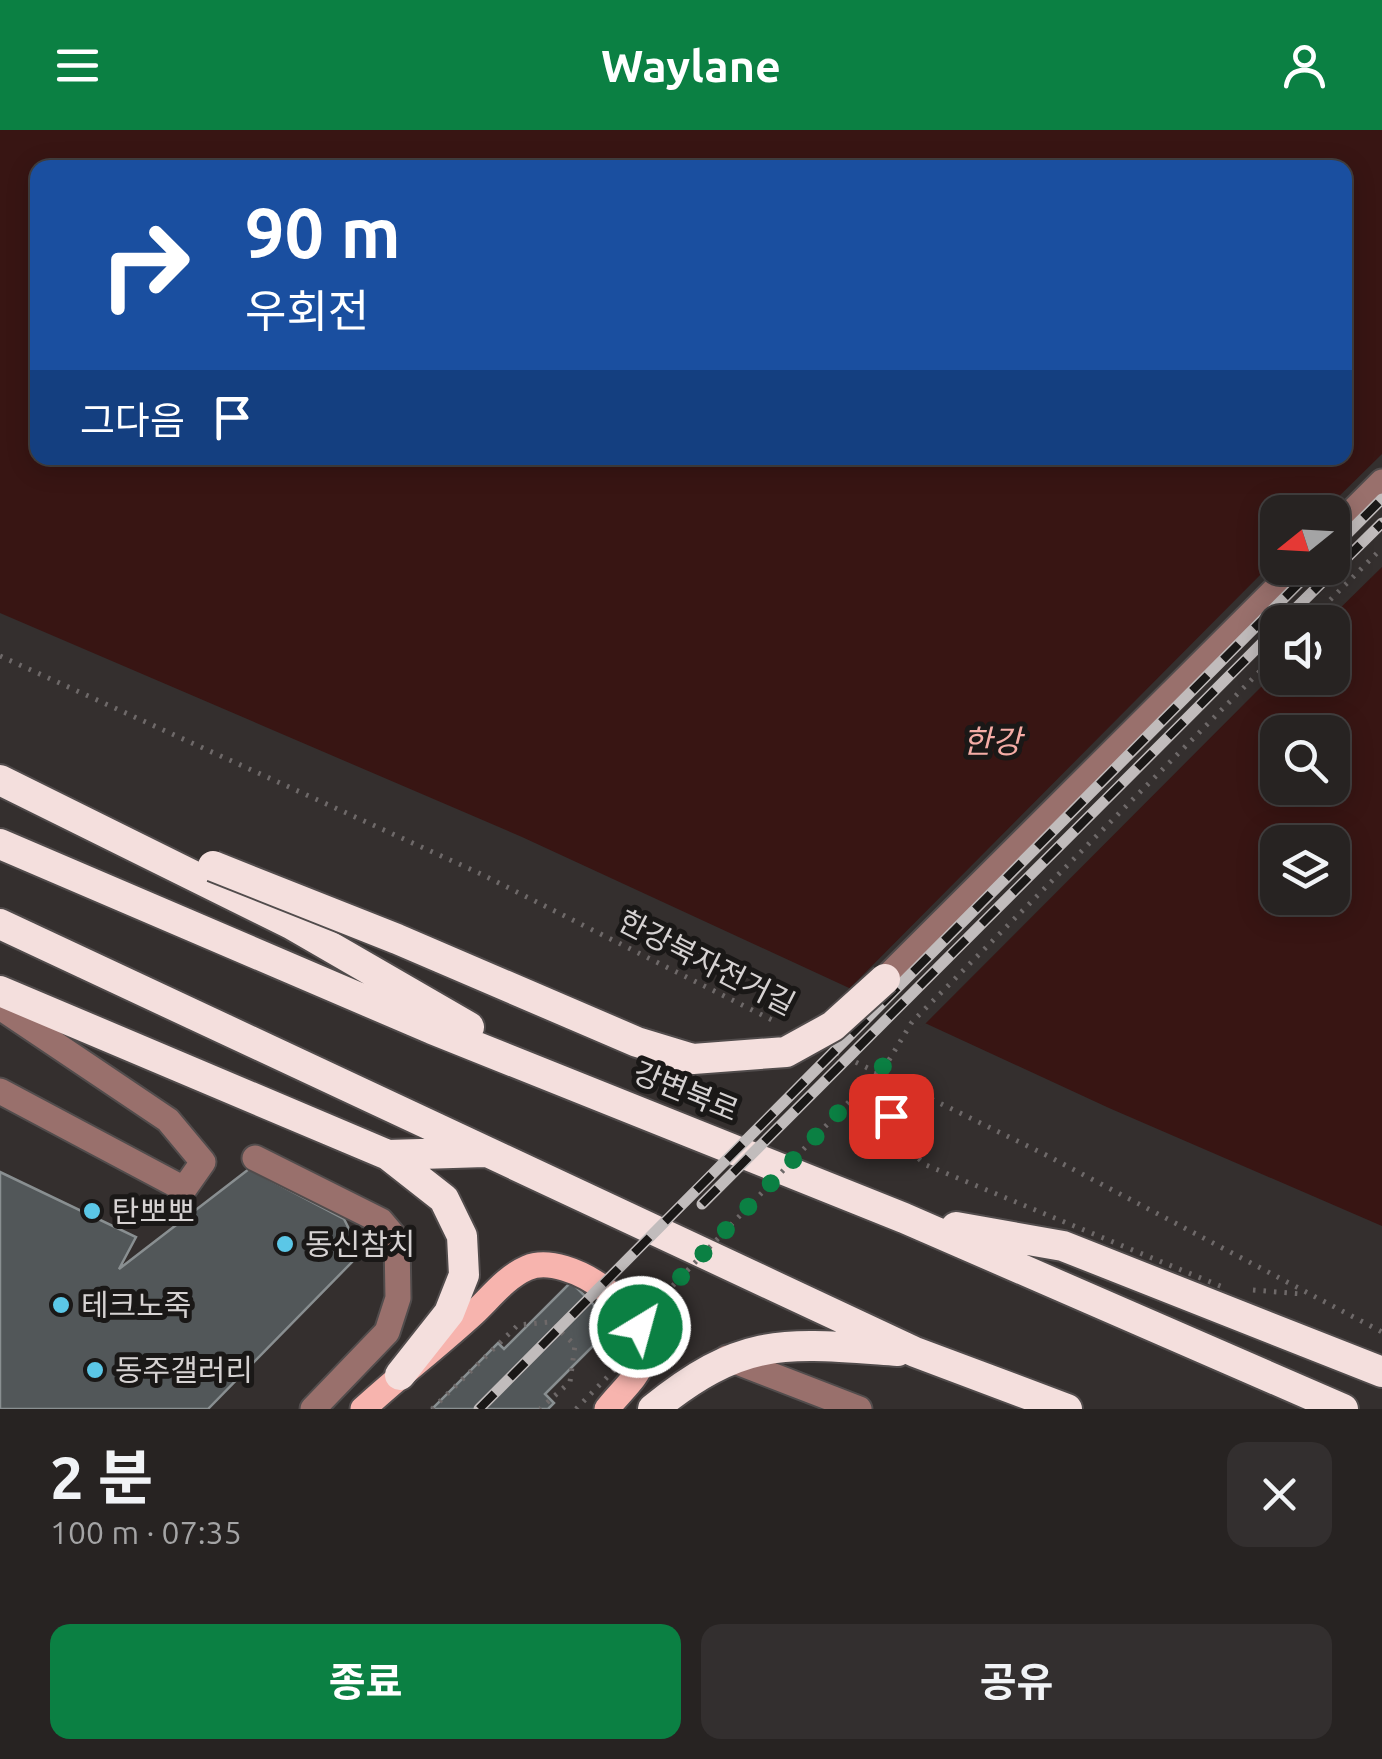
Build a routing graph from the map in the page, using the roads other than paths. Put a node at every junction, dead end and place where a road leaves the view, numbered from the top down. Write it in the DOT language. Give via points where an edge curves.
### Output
graph roads {
  1 [pos="1382,482"];
  2 [pos="1350,514"];
  3 [pos="1279,585"];
  4 [pos="0,780"];
  5 [pos="76,816"];
  6 [pos="0,844"];
  7 [pos="0,924"];
  8 [pos="886,979"];
  9 [pos="0,991"];
  10 [pos="0,1007"];
  11 [pos="550,1073"];
  12 [pos="0,1091"];
  13 [pos="491,1152"];
  14 [pos="388,1154"];
  15 [pos="255,1158"];
  16 [pos="904,1218"];
  17 [pos="916,1352"];
  18 [pos="726,1358"];
  19 [pos="1382,1372"];
  20 [pos="400,1375"];
  21 [pos="313,1409"];
  22 [pos="363,1409"];
  23 [pos="606,1409"];
  24 [pos="653,1409"];
  25 [pos="859,1409"];
  26 [pos="1067,1409"];
  27 [pos="1343,1409"];
  1 -- 2 [label="street"];
  3 -- 8 [label="street"];
  4 -- 5 [label="highway"];
  5 -- 8 [label="highway, bridge" via="397,939 637,1042 694,1059 786,1052 833,1026"];
  5 -- 11 [label="highway" via="291,924"];
  6 -- 11 [label="highway, 강변북로"];
  7 -- 13 [label="highway"];
  9 -- 14 [label="highway"];
  10 -- 12 [label="street" via="168,1120 202,1162 184,1189"];
  11 -- 16 [label="highway, 강변북로"];
  13 -- 14 [label="highway"];
  13 -- 17 [label="highway"];
  14 -- 20 [label="highway" via="444,1198 456,1216 465,1258 449,1313"];
  15 -- 21 [label="street" via="382,1221 397,1240 398,1298 387,1332"];
  16 -- 19 [label="highway" via="1063,1246"];
  16 -- 27 [label="highway, 강변북로"];
  17 -- 18 [label="highway" via="770,1345"];
  17 -- 26 [label="highway"];
  18 -- 24 [label="highway"];
  18 -- 25 [label="street"];
  20 -- 22 [label="main road"];
  20 -- 23 [label="main road" via="527,1268 552,1264 577,1270 622,1304 644,1342 644,1360"];
}
